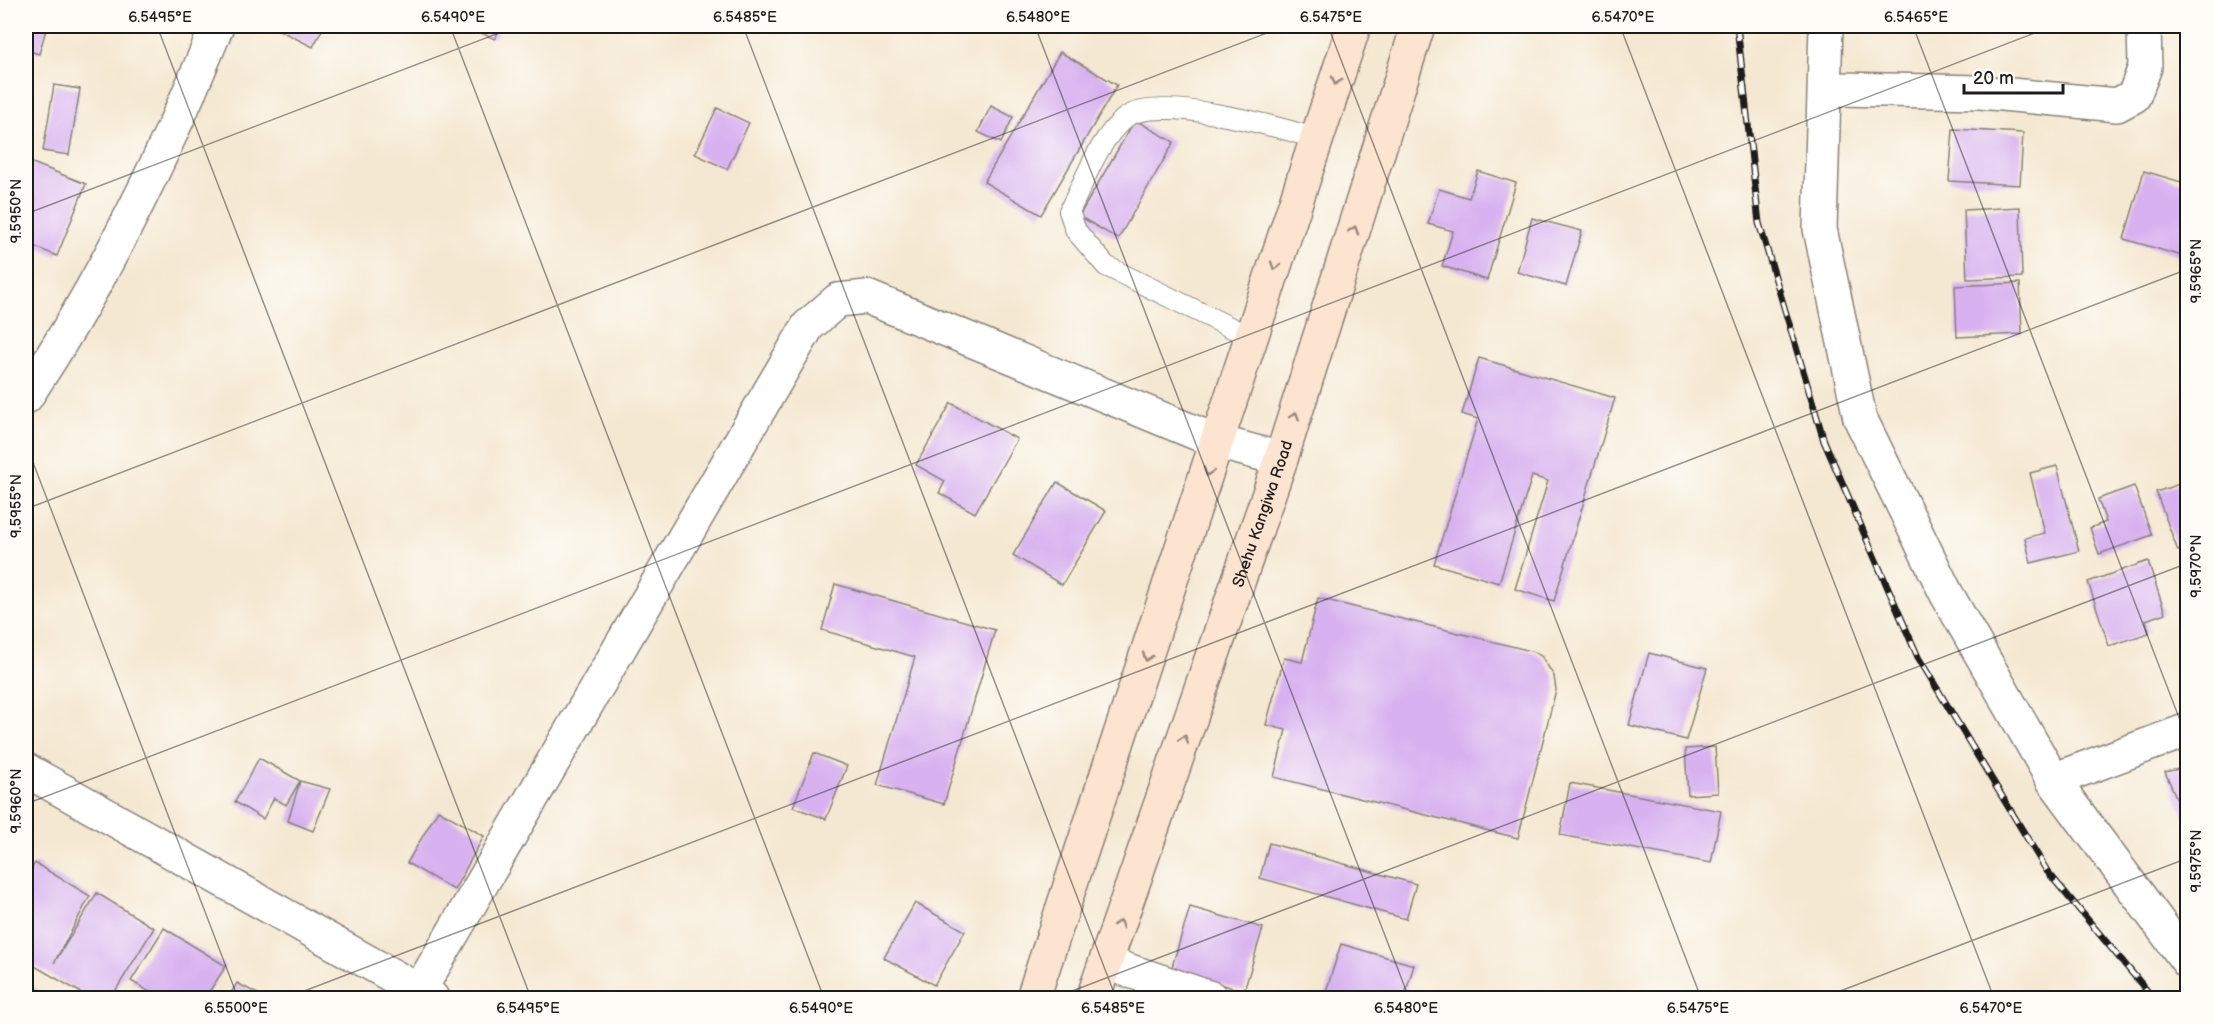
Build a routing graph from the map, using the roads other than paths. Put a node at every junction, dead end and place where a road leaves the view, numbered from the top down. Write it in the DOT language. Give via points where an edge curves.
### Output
graph roads {
  1 [pos="217,26"];
  2 [pos="1354,26"];
  3 [pos="1418,26"];
  4 [pos="1826,26"];
  5 [pos="2144,26"];
  6 [pos="1825,98"];
  7 [pos="1317,139"];
  8 [pos="1252,338"];
  9 [pos="26,397"];
  10 [pos="1218,442"];
  11 [pos="1281,459"];
  12 [pos="2187,730"];
  13 [pos="26,770"];
  14 [pos="2053,780"];
  15 [pos="2187,962"];
  16 [pos="1106,963"];
  17 [pos="425,995"];
  18 [pos="1033,999"];
  19 [pos="1093,999"];
  20 [pos="1211,999"];
  1 -- 9 [label="street" via="113,254"];
  2 -- 7 [label="main road, one-way"];
  11 -- 3 [label="main road, Shehu Kangiwa Road, one-way"];
  4 -- 6 [label="street"];
  5 -- 6 [label="street" via="2145,67 2134,96 2117,105 1980,92 1839,89"];
  6 -- 14 [label="street" via="1820,229 1860,418 1946,593"];
  7 -- 8 [label="main road, one-way"];
  7 -- 8 [label="lane" via="1262,122 1154,107 1127,116 1109,134 1069,212 1076,231 1106,266"];
  8 -- 10 [label="main road"];
  10 -- 11 [label="street"];
  10 -- 17 [label="street" via="867,297 838,300 808,326"];
  10 -- 18 [label="main road, one-way"];
  16 -- 11 [label="main road, Shehu Kangiwa Road, one-way"];
  12 -- 14 [label="street"];
  13 -- 17 [label="street"];
  14 -- 15 [label="street"];
  16 -- 19 [label="main road, Shehu Kangiwa Road"];
  16 -- 20 [label="street"];
}
